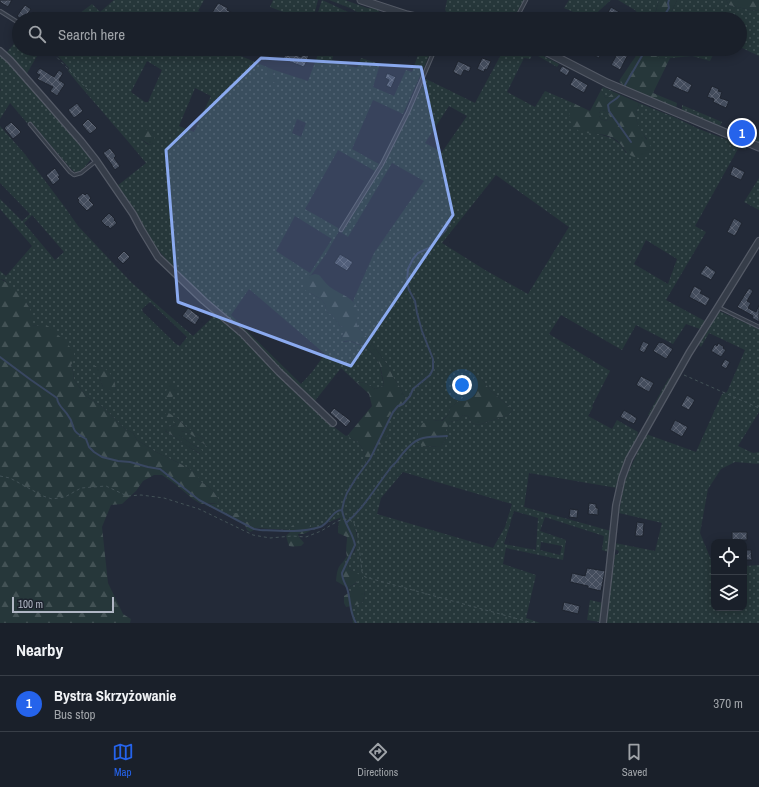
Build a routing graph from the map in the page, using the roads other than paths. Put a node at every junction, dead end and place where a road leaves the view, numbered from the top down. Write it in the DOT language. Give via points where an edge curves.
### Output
graph roads {
  1 [pos="362,0"];
  2 [pos="526,0"];
  3 [pos="0,11"];
  4 [pos="397,12"];
  5 [pos="520,12"];
  6 [pos="12,19"];
  7 [pos="0,51"];
  8 [pos="433,56"];
  9 [pos="555,56"];
  10 [pos="30,124"];
  11 [pos="759,147"];
  12 [pos="96,160"];
  13 [pos="342,230"];
  14 [pos="759,241"];
  15 [pos="718,307"];
  16 [pos="759,327"];
  17 [pos="333,423"];
  18 [pos="603,623"];
  1 -- 4 [label="street"];
  2 -- 5 [label="lane"];
  3 -- 6 [label="lane"];
  7 -- 12 [label="street"];
  8 -- 13 [label="lane" via="382,164"];
  9 -- 11 [label="street" via="607,83"];
  10 -- 12 [label="lane" via="74,175 81,173"];
  12 -- 17 [label="street" via="133,214 158,257 243,334"];
  14 -- 15 [label="street"];
  15 -- 16 [label="lane"];
  15 -- 18 [label="street" via="688,352 629,459 622,478 614,520"];
}
